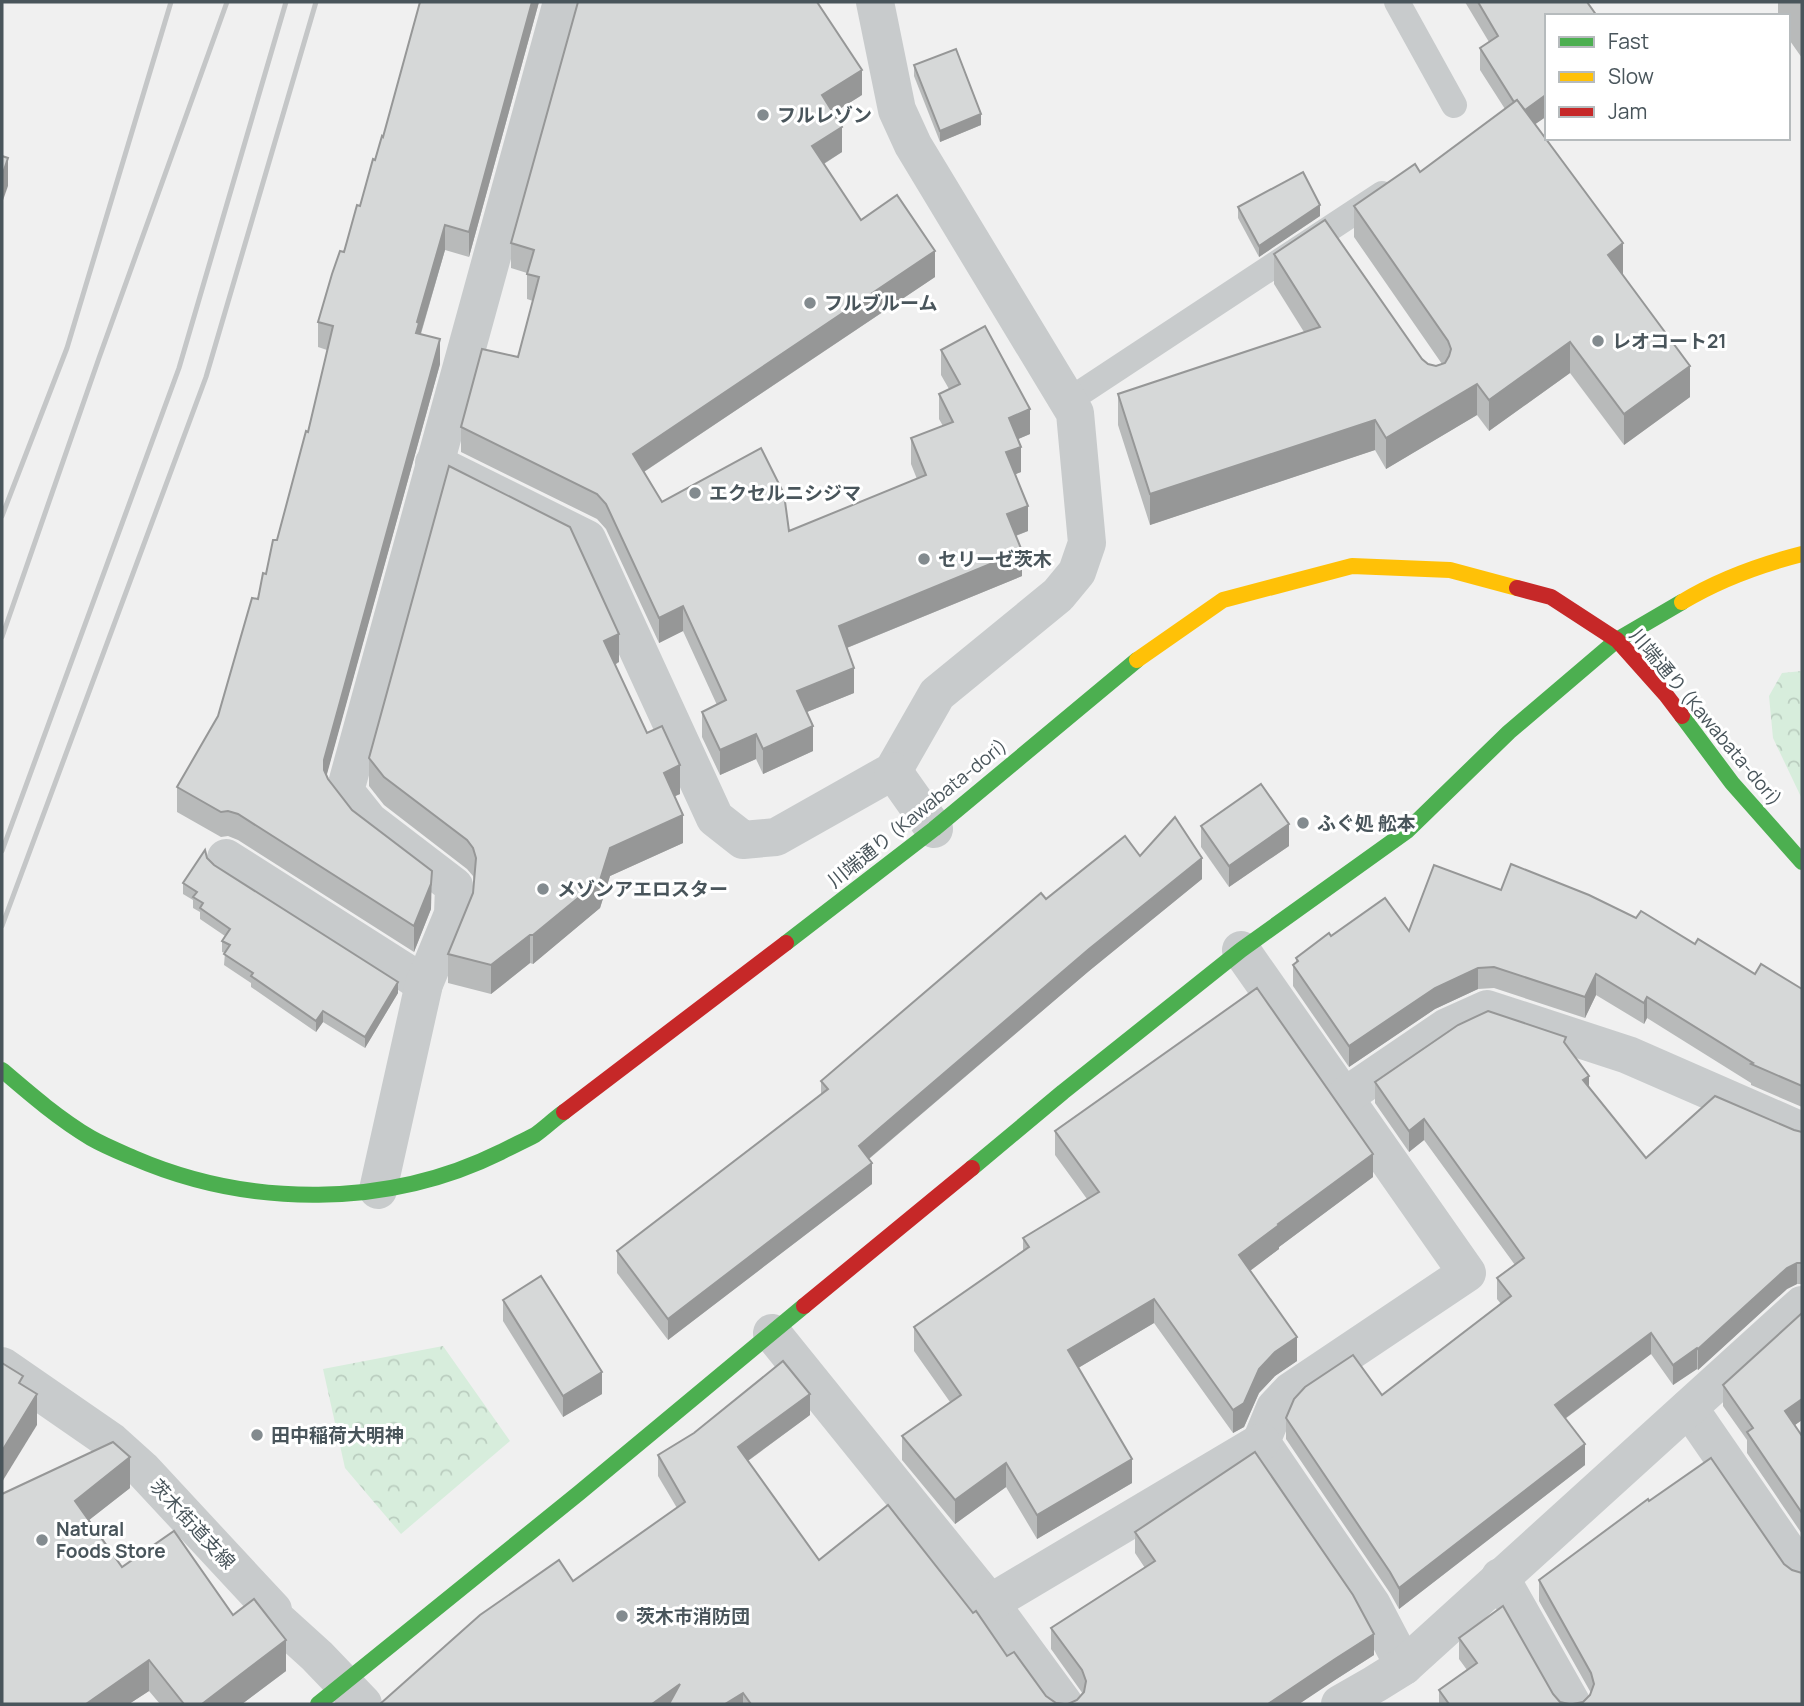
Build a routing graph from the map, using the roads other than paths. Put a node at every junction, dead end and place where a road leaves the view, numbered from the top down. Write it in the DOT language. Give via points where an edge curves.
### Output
graph roads {
  1 [pos="562,2"];
  2 [pos="875,2"];
  3 [pos="1397,2"];
  4 [pos="1454,105"];
  5 [pos="1407,178"];
  6 [pos="1329,229"];
  7 [pos="1344,251"];
  8 [pos="1068,401"];
  9 [pos="434,463"];
  10 [pos="1802,554"];
  11 [pos="1618,640"];
  12 [pos="893,771"];
  13 [pos="934,829"];
  14 [pos="226,858"];
  15 [pos="1802,862"];
  16 [pos="1241,950"];
  17 [pos="424,984"];
  18 [pos="2,1070"];
  19 [pos="1344,1097"];
  20 [pos="1802,1131"];
  21 [pos="378,1190"];
  22 [pos="1802,1305"];
  23 [pos="772,1333"];
  24 [pos="2,1366"];
  25 [pos="1689,1408"];
  26 [pos="1261,1442"];
  27 [pos="1802,1572"];
  28 [pos="1500,1577"];
  29 [pos="990,1603"];
  30 [pos="1404,1666"];
  31 [pos="342,1697"];
  32 [pos="1064,1704"];
  33 [pos="1340,1704"];
  34 [pos="1572,1704"];
  1 -- 9 [label="street"];
  2 -- 8 [label="street" via="897,110 913,145"];
  3 -- 4 [label="lane"];
  5 -- 6 [label="lane"];
  6 -- 7 [label="lane"];
  6 -- 8 [label="lane"];
  8 -- 12 [label="street" via="1075,413 1087,543 1077,572 1058,595 937,694"];
  9 -- 12 [label="street" via="587,539 715,818 743,840 776,837"];
  9 -- 17 [label="street" via="345,791 369,821 454,886 453,914"];
  10 -- 11 [label="street" via="1724,579"];
  11 -- 13 [label="street, 川端通り (Kawabata-dori)" via="1551,597 1450,570 1352,566 1223,600 1133,663"];
  11 -- 15 [label="street, 川端通り (Kawabata-dori)"];
  11 -- 16 [label="street" via="1509,732 1407,831"];
  12 -- 13 [label="street"];
  13 -- 21 [label="street, 川端通り (Kawabata-dori)" via="534,1135 483,1161 428,1181"];
  14 -- 17 [label="street"];
  16 -- 19 [label="street"];
  16 -- 23 [label="street"];
  17 -- 21 [label="street"];
  18 -- 21 [label="street, 川端通り (Kawabata-dori)" via="45,1107 93,1139 189,1179 256,1193 314,1196"];
  19 -- 20 [label="street" via="1447,1027 1487,1009 1628,1055"];
  19 -- 26 [label="street" via="1467,1273 1291,1391 1276,1408"];
  22 -- 25 [label="street"];
  23 -- 29 [label="street"];
  23 -- 31 [label="street"];
  24 -- 31 [label="street, 茨木街道支線" via="112,1442 142,1469 273,1610 274,1617"];
  25 -- 27 [label="street"];
  25 -- 28 [label="street"];
  26 -- 29 [label="street"];
  26 -- 30 [label="street" via="1372,1605"];
  28 -- 30 [label="street"];
  28 -- 34 [label="street"];
  29 -- 32 [label="street"];
  30 -- 33 [label="street"];
}
